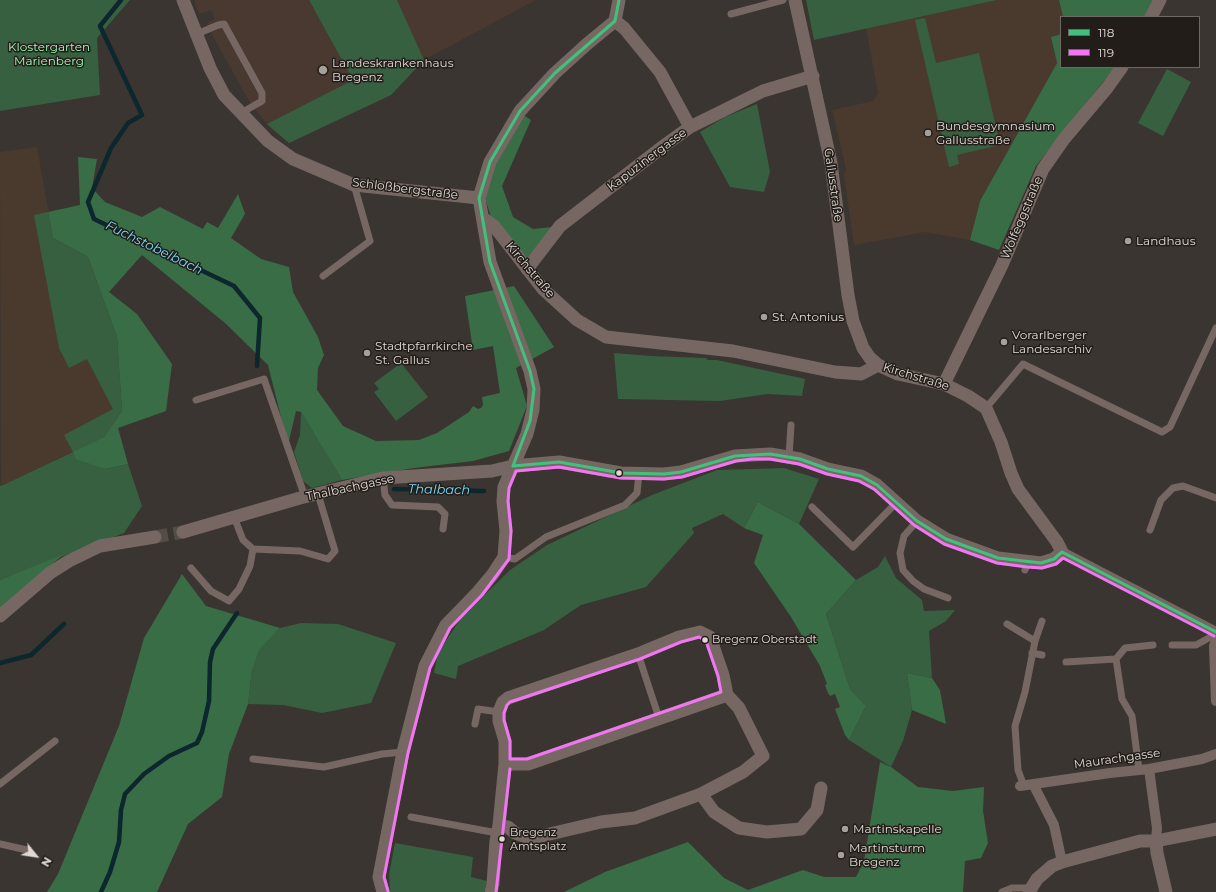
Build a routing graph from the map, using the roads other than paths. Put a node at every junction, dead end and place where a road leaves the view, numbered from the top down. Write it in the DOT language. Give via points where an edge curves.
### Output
graph roads {
  1 [pos="183,0"];
  2 [pos="619,0"];
  3 [pos="783,0"];
  4 [pos="795,0"];
  5 [pos="1160,0"];
  6 [pos="731,14"];
  7 [pos="1152,16"];
  8 [pos="615,21"];
  9 [pos="197,34"];
  10 [pos="1121,68"];
  11 [pos="813,76"];
  12 [pos="241,113"];
  13 [pos="690,127"];
  14 [pos="354,185"];
  15 [pos="479,198"];
  16 [pos="483,218"];
  17 [pos="527,269"];
  18 [pos="323,276"];
  19 [pos="1216,328"];
  20 [pos="878,365"];
  21 [pos="944,384"];
  22 [pos="196,400"];
  23 [pos="986,408"];
  24 [pos="791,425"];
  25 [pos="789,457"];
  26 [pos="514,466"];
  27 [pos="639,473"];
  28 [pos="383,478"];
  29 [pos="312,496"];
  30 [pos="1216,498"];
  31 [pos="897,502"];
  32 [pos="812,507"];
  33 [pos="234,517"];
  34 [pos="917,521"];
  35 [pos="444,529"];
  36 [pos="1150,530"];
  37 [pos="183,532"];
  38 [pos="155,537"];
  39 [pos="253,549"];
  40 [pos="1062,552"];
  41 [pos="504,557"];
  42 [pos="191,568"];
  43 [pos="948,598"];
  44 [pos="0,616"];
  45 [pos="1042,621"];
  46 [pos="1007,624"];
  47 [pos="1216,633"];
  48 [pos="1216,640"];
  49 [pos="1035,641"];
  50 [pos="1172,645"];
  51 [pos="1153,646"];
  52 [pos="1032,653"];
  53 [pos="638,654"];
  54 [pos="1042,655"];
  55 [pos="1116,659"];
  56 [pos="1066,662"];
  57 [pos="727,695"];
  58 [pos="1216,701"];
  59 [pos="499,712"];
  60 [pos="659,718"];
  61 [pos="475,724"];
  62 [pos="55,741"];
  63 [pos="403,752"];
  64 [pos="1216,754"];
  65 [pos="253,759"];
  66 [pos="505,764"];
  67 [pos="1144,769"];
  68 [pos="0,784"];
  69 [pos="1026,786"];
  70 [pos="821,788"];
  71 [pos="702,794"];
  72 [pos="411,817"];
  73 [pos="498,829"];
  74 [pos="1216,829"];
  75 [pos="1156,841"];
  76 [pos="0,844"];
  77 [pos="27,850"];
  78 [pos="1062,862"];
  79 [pos="1029,890"];
  80 [pos="383,892"];
  81 [pos="491,892"];
  82 [pos="1002,892"];
  83 [pos="1166,892"];
  1 -- 9 [label="street, Schloßbergstraße"];
  2 -- 8 [label="street"];
  3 -- 6 [label="lane"];
  4 -- 11 [label="street, Gallusstraße"];
  5 -- 7 [label="street"];
  8 -- 13 [label="street" via="624,28 660,72"];
  8 -- 15 [label="street" via="555,73 520,111 490,162"];
  9 -- 12 [label="street, Schloßbergstraße" via="224,95"];
  9 -- 12 [label="lane" via="224,24 262,93 262,101"];
  10 -- 21 [label="street, Wolfeggstraße" via="1064,138 1043,169 1002,265"];
  11 -- 13 [label="street, Kapuzinergasse" via="763,91"];
  11 -- 20 [label="street, Gallusstraße" via="830,163 853,321 863,348"];
  12 -- 14 [label="street, Schloßbergstraße" via="268,141 293,159"];
  13 -- 17 [label="street, Kapuzinergasse" via="560,226"];
  14 -- 15 [label="street, Schloßbergstraße"];
  14 -- 18 [label="lane" via="370,241"];
  15 -- 16 [label="street"];
  16 -- 17 [label="street, Kirchstraße" via="494,226"];
  16 -- 26 [label="street" via="490,262 530,370 534,388 530,422"];
  17 -- 20 [label="street, Kirchstraße" via="543,289 578,320 606,337 733,351 835,372 861,374"];
  19 -- 23 [label="lane" via="1170,427 1162,432 1024,364"];
  20 -- 21 [label="street, Kirchstraße" via="898,374"];
  21 -- 23 [label="street, Kirchstraße"];
  22 -- 29 [label="lane" via="264,379"];
  23 -- 40 [label="street" via="1018,489 1058,542"];
  24 -- 25 [label="lane"];
  25 -- 27 [label="street, Thalbachgasse" via="752,454 735,456 681,472"];
  25 -- 31 [label="street, Thalbachgasse" via="861,476 877,485"];
  26 -- 27 [label="street, Thalbachgasse" via="559,462 621,473"];
  26 -- 28 [label="street, Thalbachgasse" via="492,471"];
  26 -- 41 [label="street" via="504,487"];
  27 -- 41 [label="lane" via="637,493 625,505 546,537 515,559"];
  28 -- 29 [label="street, Thalbachgasse"];
  28 -- 35 [label="lane" via="385,495 392,504 438,507 445,514"];
  29 -- 33 [label="street, Thalbachgasse"];
  29 -- 39 [label="lane" via="335,551 328,559 300,551"];
  30 -- 36 [label="lane" via="1182,486 1173,488 1161,500"];
  31 -- 32 [label="lane" via="853,547"];
  31 -- 34 [label="street, Thalbachgasse"];
  33 -- 37 [label="street, Thalbachgasse"];
  33 -- 39 [label="lane" via="243,540"];
  34 -- 40 [label="street, Thalbachgasse" via="946,539 1027,566 1054,559"];
  34 -- 43 [label="lane" via="904,536 900,553 904,570 924,589"];
  38 -- 44 [label="street" via="100,546 50,573"];
  39 -- 42 [label="lane" via="250,566 239,589 229,601 211,591"];
  40 -- 47 [label="street"];
  41 -- 63 [label="street" via="478,592 446,625 425,666"];
  45 -- 49 [label="lane"];
  46 -- 49 [label="lane"];
  47 -- 50 [label="lane" via="1196,645"];
  48 -- 58 [label="street"];
  49 -- 52 [label="lane"];
  51 -- 55 [label="lane" via="1125,648"];
  52 -- 54 [label="lane"];
  52 -- 69 [label="lane" via="1025,692 1015,726 1018,770"];
  53 -- 57 [label="street" via="679,637 700,632 710,637"];
  53 -- 59 [label="street" via="508,698 503,702"];
  53 -- 60 [label="lane"];
  55 -- 56 [label="lane"];
  55 -- 67 [label="lane" via="1122,699 1132,716"];
  57 -- 60 [label="street"];
  57 -- 71 [label="street" via="739,708 764,756 743,772"];
  59 -- 61 [label="lane" via="478,709"];
  59 -- 66 [label="street" via="506,747"];
  60 -- 66 [label="street" via="528,764"];
  62 -- 68 [label="lane"];
  63 -- 65 [label="lane" via="324,767"];
  63 -- 80 [label="street" via="379,877"];
  64 -- 67 [label="street, Maurachgasse"];
  66 -- 73 [label="street"];
  67 -- 69 [label="street, Maurachgasse"];
  67 -- 75 [label="street" via="1157,828"];
  69 -- 78 [label="street" via="1054,825"];
  70 -- 71 [label="street" via="817,810 801,829 767,832 739,828 714,812"];
  71 -- 73 [label="street" via="635,818 602,822 537,837 526,837 508,827"];
  72 -- 73 [label="lane"];
  73 -- 81 [label="street"];
  74 -- 75 [label="street"];
  75 -- 78 [label="street" via="1140,841"];
  75 -- 83 [label="street" via="1156,854"];
  76 -- 77 [label="lane"];
  78 -- 79 [label="street" via="1052,866"];
  79 -- 82 [label="lane" via="1012,888"];
}
